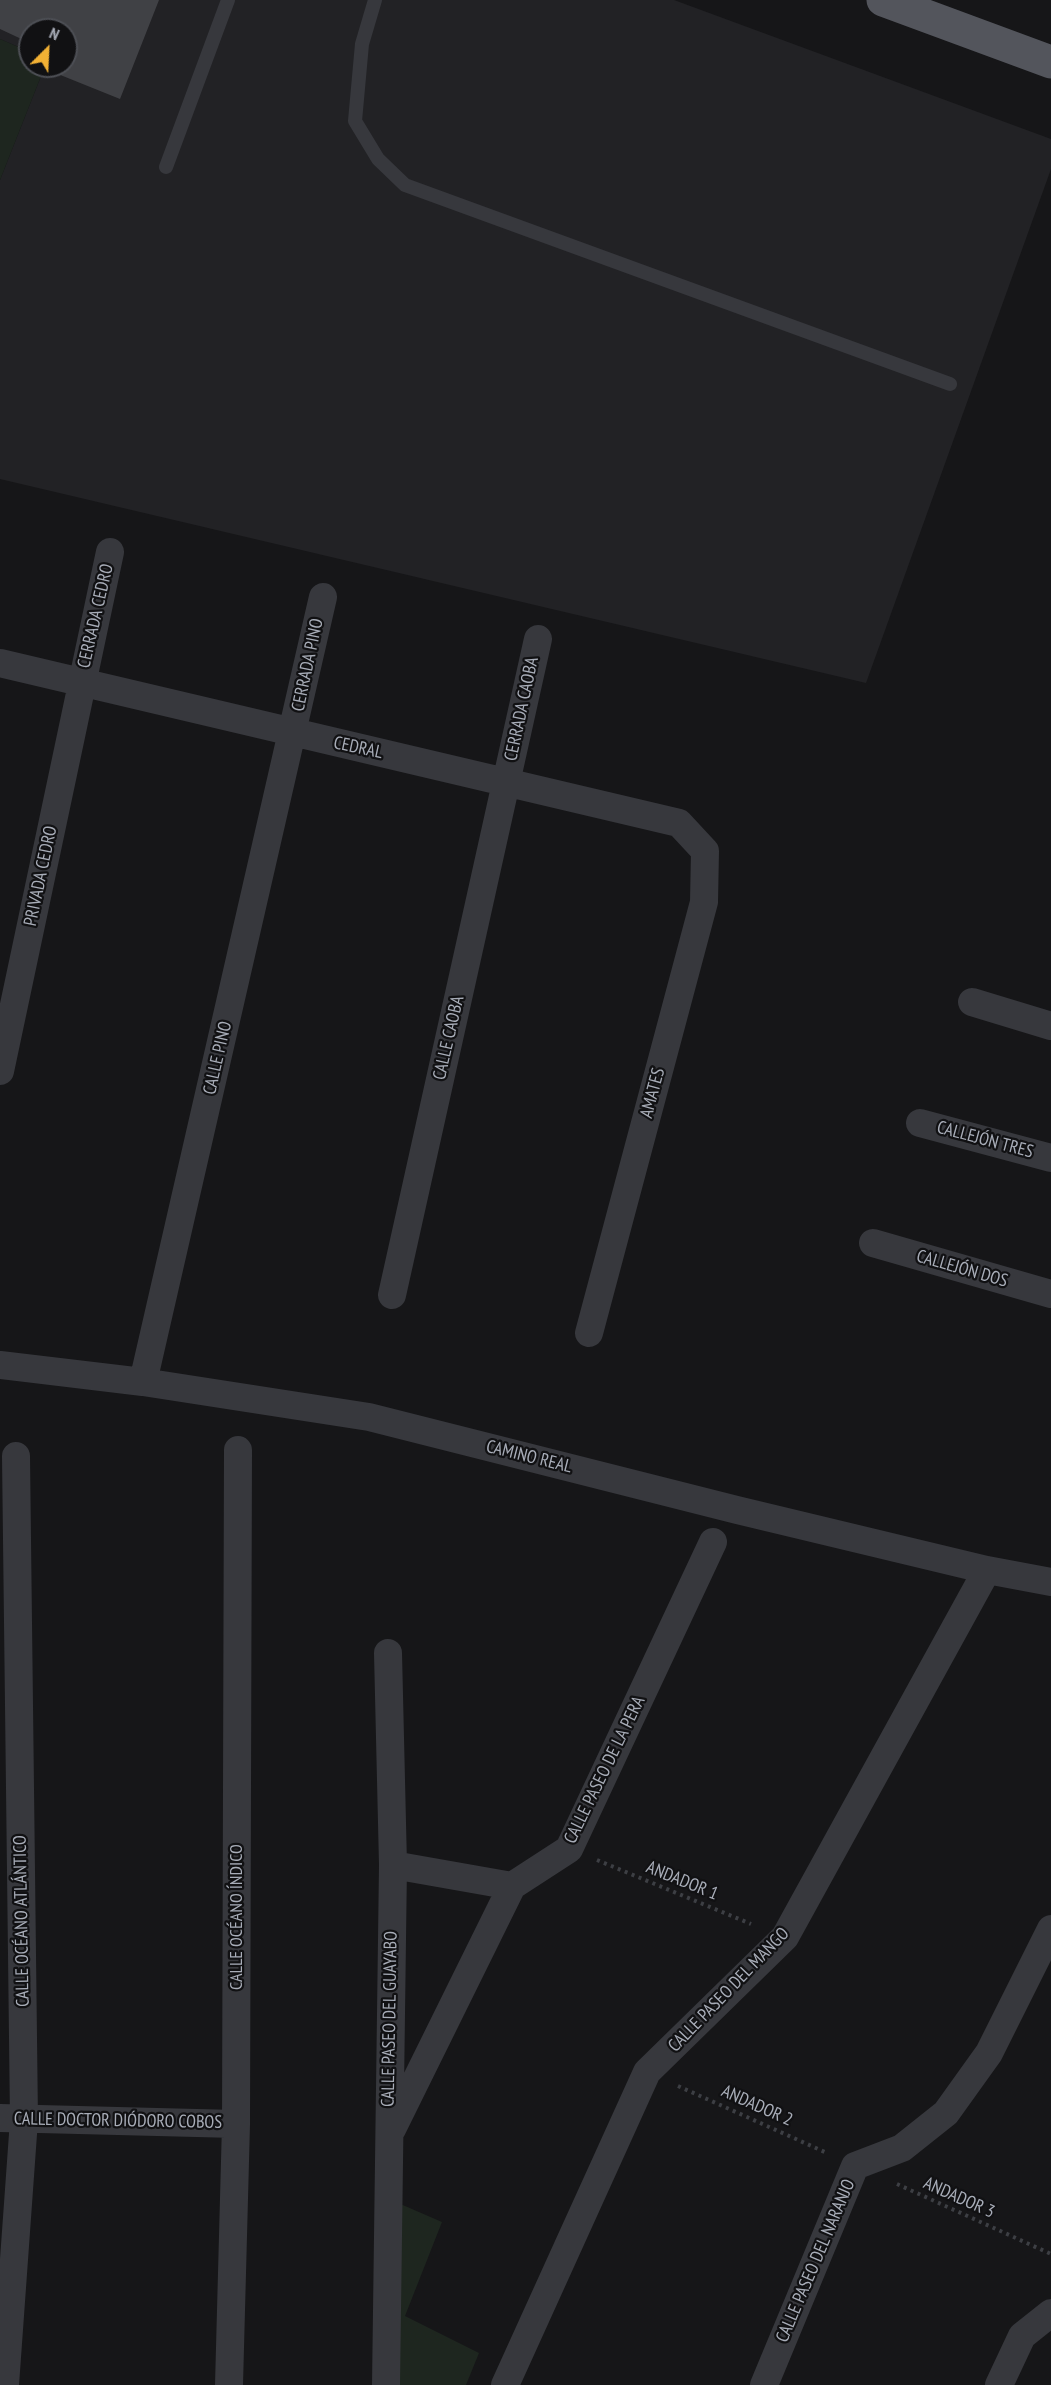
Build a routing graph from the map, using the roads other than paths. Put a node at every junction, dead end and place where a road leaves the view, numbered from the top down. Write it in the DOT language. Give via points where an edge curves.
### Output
graph roads {
  1 [pos="228,0"];
  2 [pos="375,0"];
  3 [pos="883,0"];
  4 [pos="1051,62"];
  5 [pos="166,167"];
  6 [pos="950,384"];
  7 [pos="111,552"];
  8 [pos="323,597"];
  9 [pos="538,639"];
  10 [pos="0,663"];
  11 [pos="81,680"];
  12 [pos="293,734"];
  13 [pos="507,780"];
  14 [pos="705,851"];
  15 [pos="972,1002"];
  16 [pos="1051,1026"];
  17 [pos="0,1071"];
  18 [pos="920,1123"];
  19 [pos="1051,1158"];
  20 [pos="873,1244"];
  21 [pos="1051,1294"];
  22 [pos="392,1295"];
  23 [pos="589,1333"];
  24 [pos="0,1365"];
  25 [pos="142,1382"];
  26 [pos="238,1450"];
  27 [pos="16,1456"];
  28 [pos="713,1542"];
  29 [pos="987,1570"];
  30 [pos="1051,1582"];
  31 [pos="388,1653"];
  32 [pos="393,1865"];
  33 [pos="512,1886"];
  34 [pos="1051,1929"];
  35 [pos="12,2119"];
  36 [pos="236,2124"];
  37 [pos="388,2136"];
  38 [pos="1051,2313"];
  39 [pos="5,2385"];
  40 [pos="229,2385"];
  41 [pos="386,2385"];
  42 [pos="505,2385"];
  43 [pos="764,2385"];
  44 [pos="999,2385"];
  1 -- 5 [label="lane"];
  2 -- 6 [label="lane" via="362,44 355,121 378,159 405,185"];
  3 -- 4 [label="main road"];
  7 -- 11 [label="street, CERRADA CEDRO"];
  8 -- 12 [label="street, CERRADA PINO"];
  9 -- 13 [label="street, CERRADA CAOBA"];
  10 -- 11 [label="street, CEDRAL"];
  11 -- 12 [label="street, CEDRAL"];
  11 -- 17 [label="street, PRIVADA CEDRO"];
  12 -- 13 [label="street, CEDRAL"];
  12 -- 25 [label="street, CALLE PINO"];
  13 -- 14 [label="street, CEDRAL" via="679,823"];
  13 -- 22 [label="street, CALLE CAOBA"];
  14 -- 23 [label="street, AMATES" via="704,902"];
  15 -- 16 [label="street"];
  18 -- 19 [label="street, CALLEJÓN TRES"];
  20 -- 21 [label="street, CALLEJÓN DOS"];
  24 -- 25 [label="street, CAMINO REAL"];
  25 -- 29 [label="street, CAMINO REAL" via="369,1417"];
  26 -- 36 [label="street, CALLE OCÉANO ÍNDICO"];
  27 -- 35 [label="street, CALLE OCÉANO ATLÁNTICO"];
  28 -- 33 [label="street, CALLE PASEO DE LA PERA" via="569,1849"];
  29 -- 30 [label="street, CAMINO REAL"];
  29 -- 42 [label="street, CALLE PASEO DEL MANGO" via="785,1937 647,2072"];
  31 -- 32 [label="street, CALLE PASEO DEL GUAYABO"];
  32 -- 33 [label="street"];
  32 -- 37 [label="street, CALLE PASEO DEL GUAYABO"];
  33 -- 37 [label="street"];
  34 -- 43 [label="street, CALLE PASEO DEL NARANJO" via="989,2053 946,2114 902,2148 855,2166"];
  35 -- 36 [label="street, CALLE DOCTOR DIÓDORO COBOS"];
  35 -- 39 [label="street, CALLE OCÉANO ATLÁNTICO"];
  36 -- 40 [label="street, CALLE OCÉANO ÍNDICO"];
  37 -- 41 [label="street, CALLE PASEO DEL GUAYABO"];
  38 -- 44 [label="street" via="1022,2336"];
}
